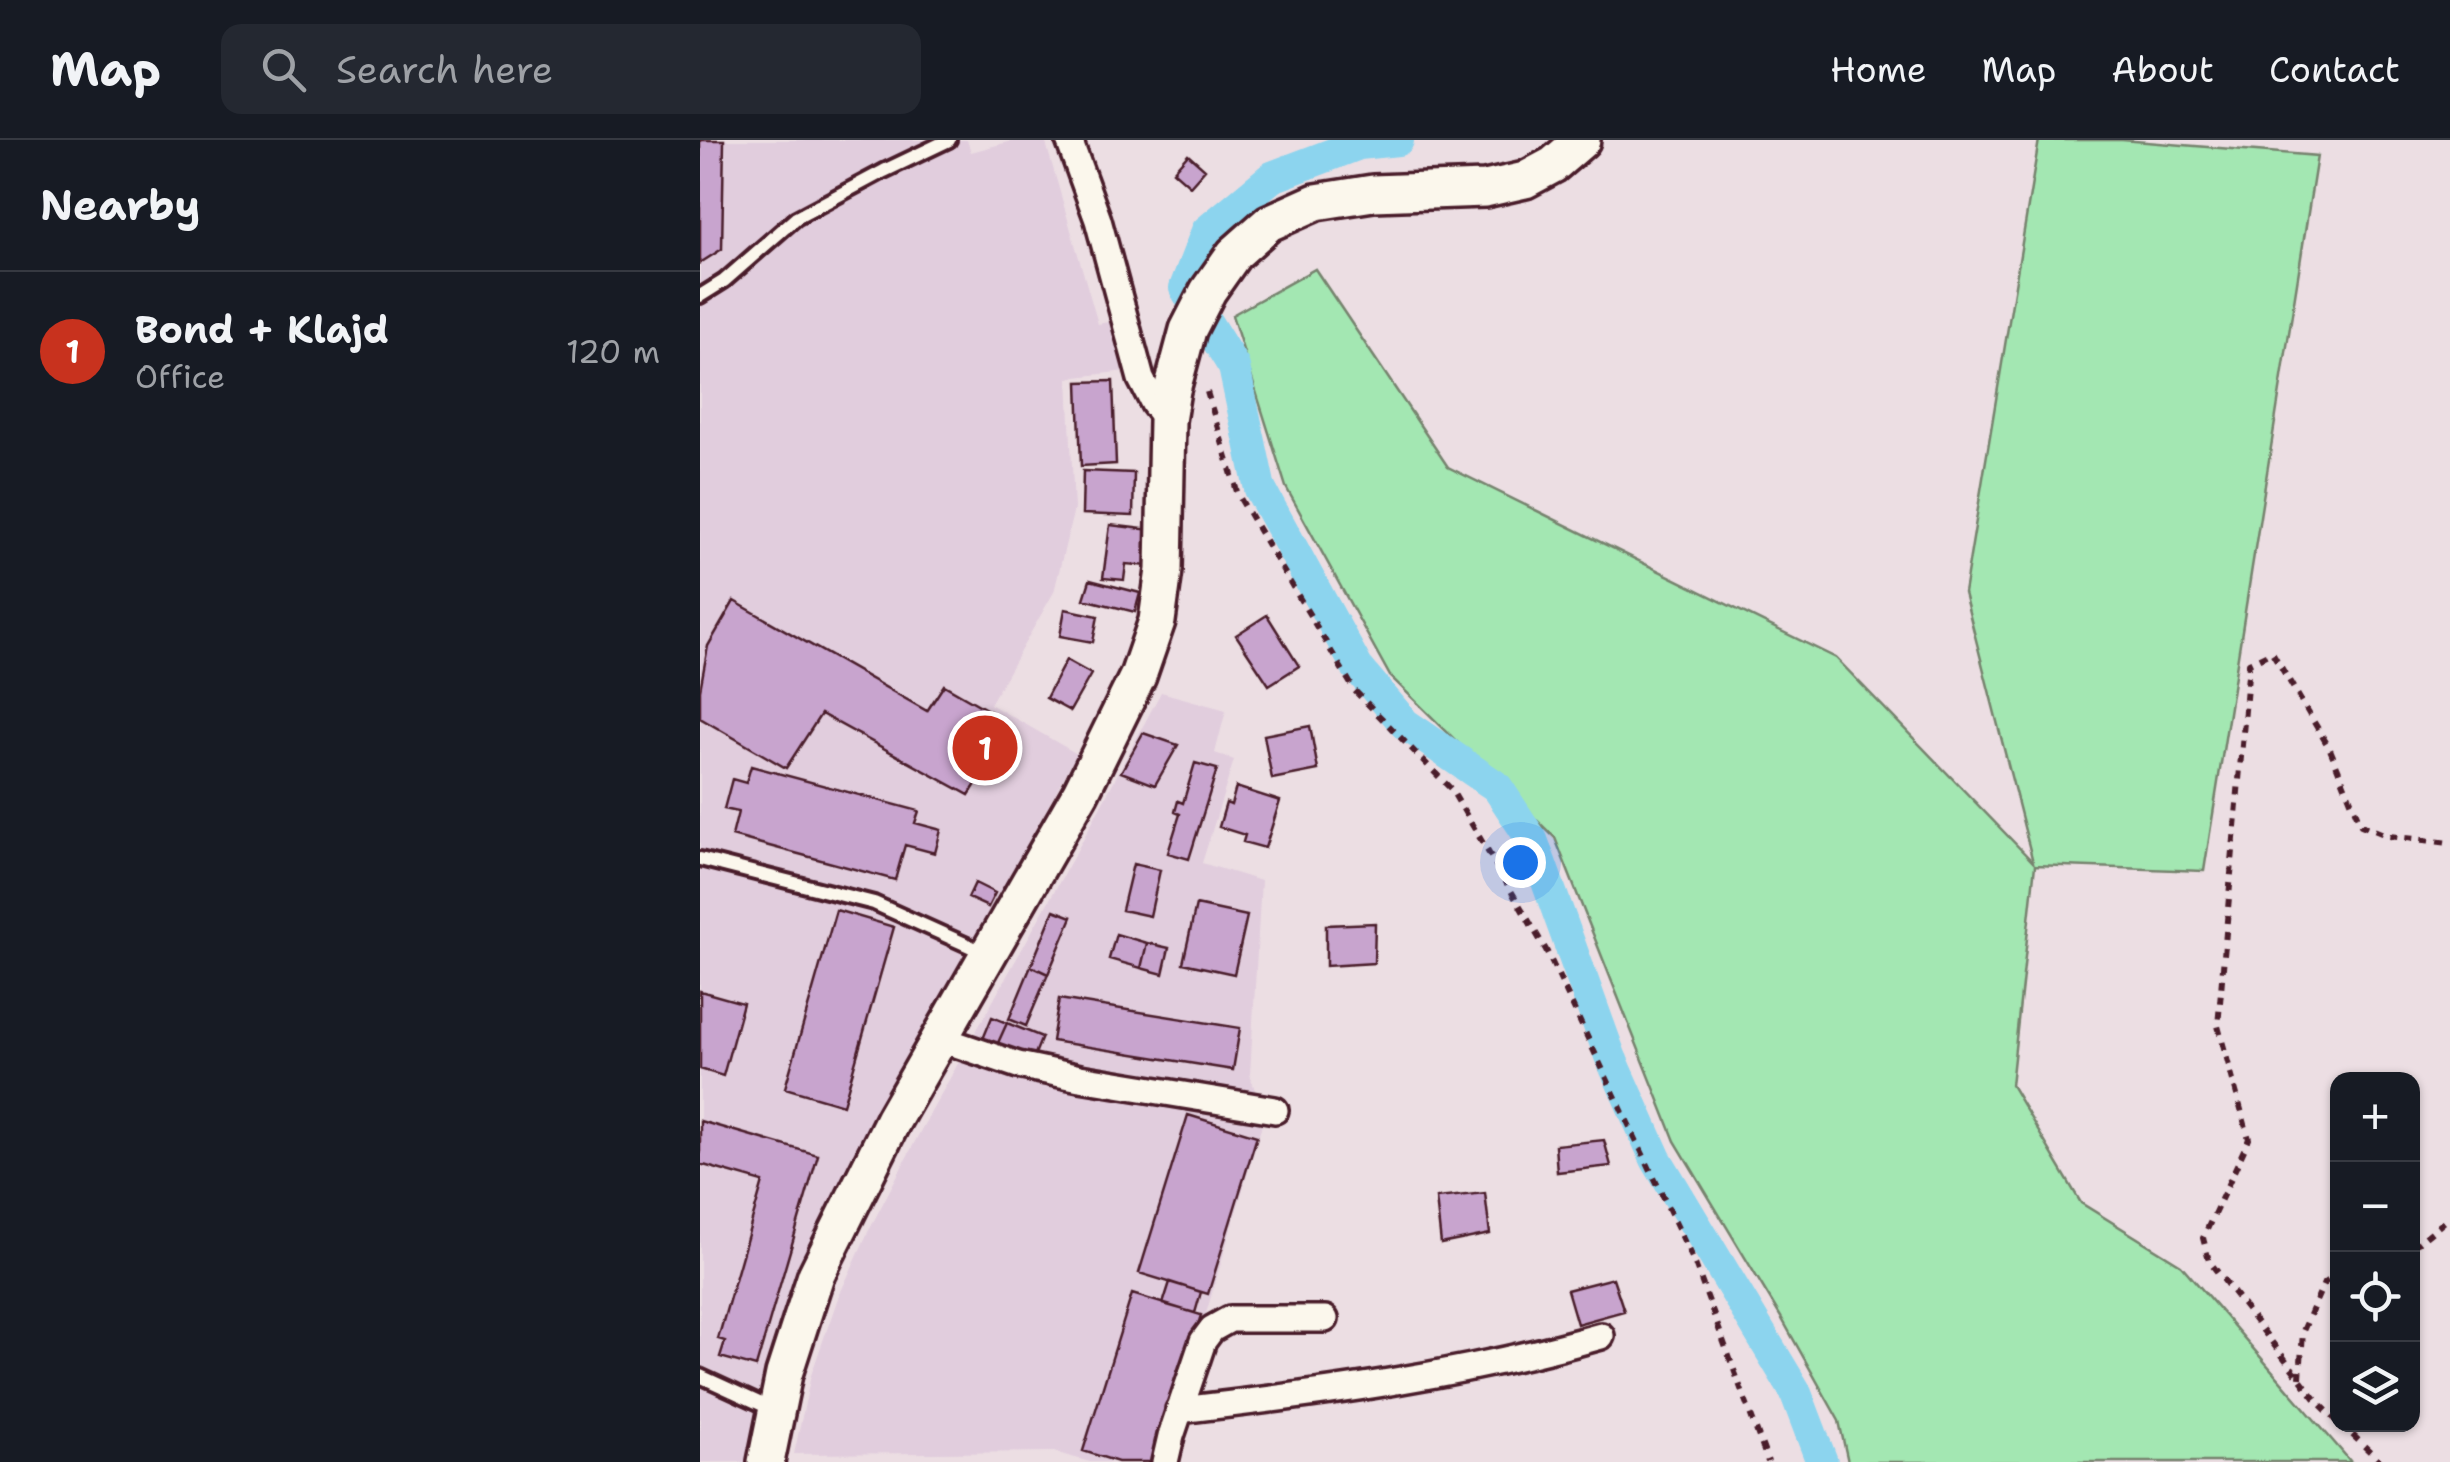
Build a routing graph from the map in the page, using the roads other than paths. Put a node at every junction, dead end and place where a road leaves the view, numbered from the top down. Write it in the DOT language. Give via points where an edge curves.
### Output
graph roads {
  1 [pos="949,140"];
  2 [pos="1068,140"];
  3 [pos="1582,140"];
  4 [pos="700,296"];
  5 [pos="1168,420"];
  6 [pos="700,859"];
  7 [pos="988,954"];
  8 [pos="940,1039"];
  9 [pos="1275,1110"];
  10 [pos="1325,1319"];
  11 [pos="1602,1336"];
  12 [pos="700,1376"];
  13 [pos="1179,1410"];
  14 [pos="776,1411"];
  15 [pos="766,1462"];
  16 [pos="1164,1462"];
  1 -- 4 [label="lane" via="796,218"];
  2 -- 5 [label="street" via="1098,220 1140,378"];
  3 -- 5 [label="main road" via="1525,180 1316,202 1270,223 1234,254 1208,291 1188,330"];
  5 -- 7 [label="main road" via="1157,621 1081,792"];
  6 -- 7 [label="lane" via="874,903"];
  7 -- 8 [label="main road"];
  8 -- 9 [label="street" via="1018,1065"];
  8 -- 14 [label="main road" via="816,1275"];
  10 -- 13 [label="street" via="1221,1322 1204,1340"];
  11 -- 13 [label="street" via="1415,1379"];
  12 -- 14 [label="lane"];
  13 -- 16 [label="street"];
  14 -- 15 [label="main road"];
}
